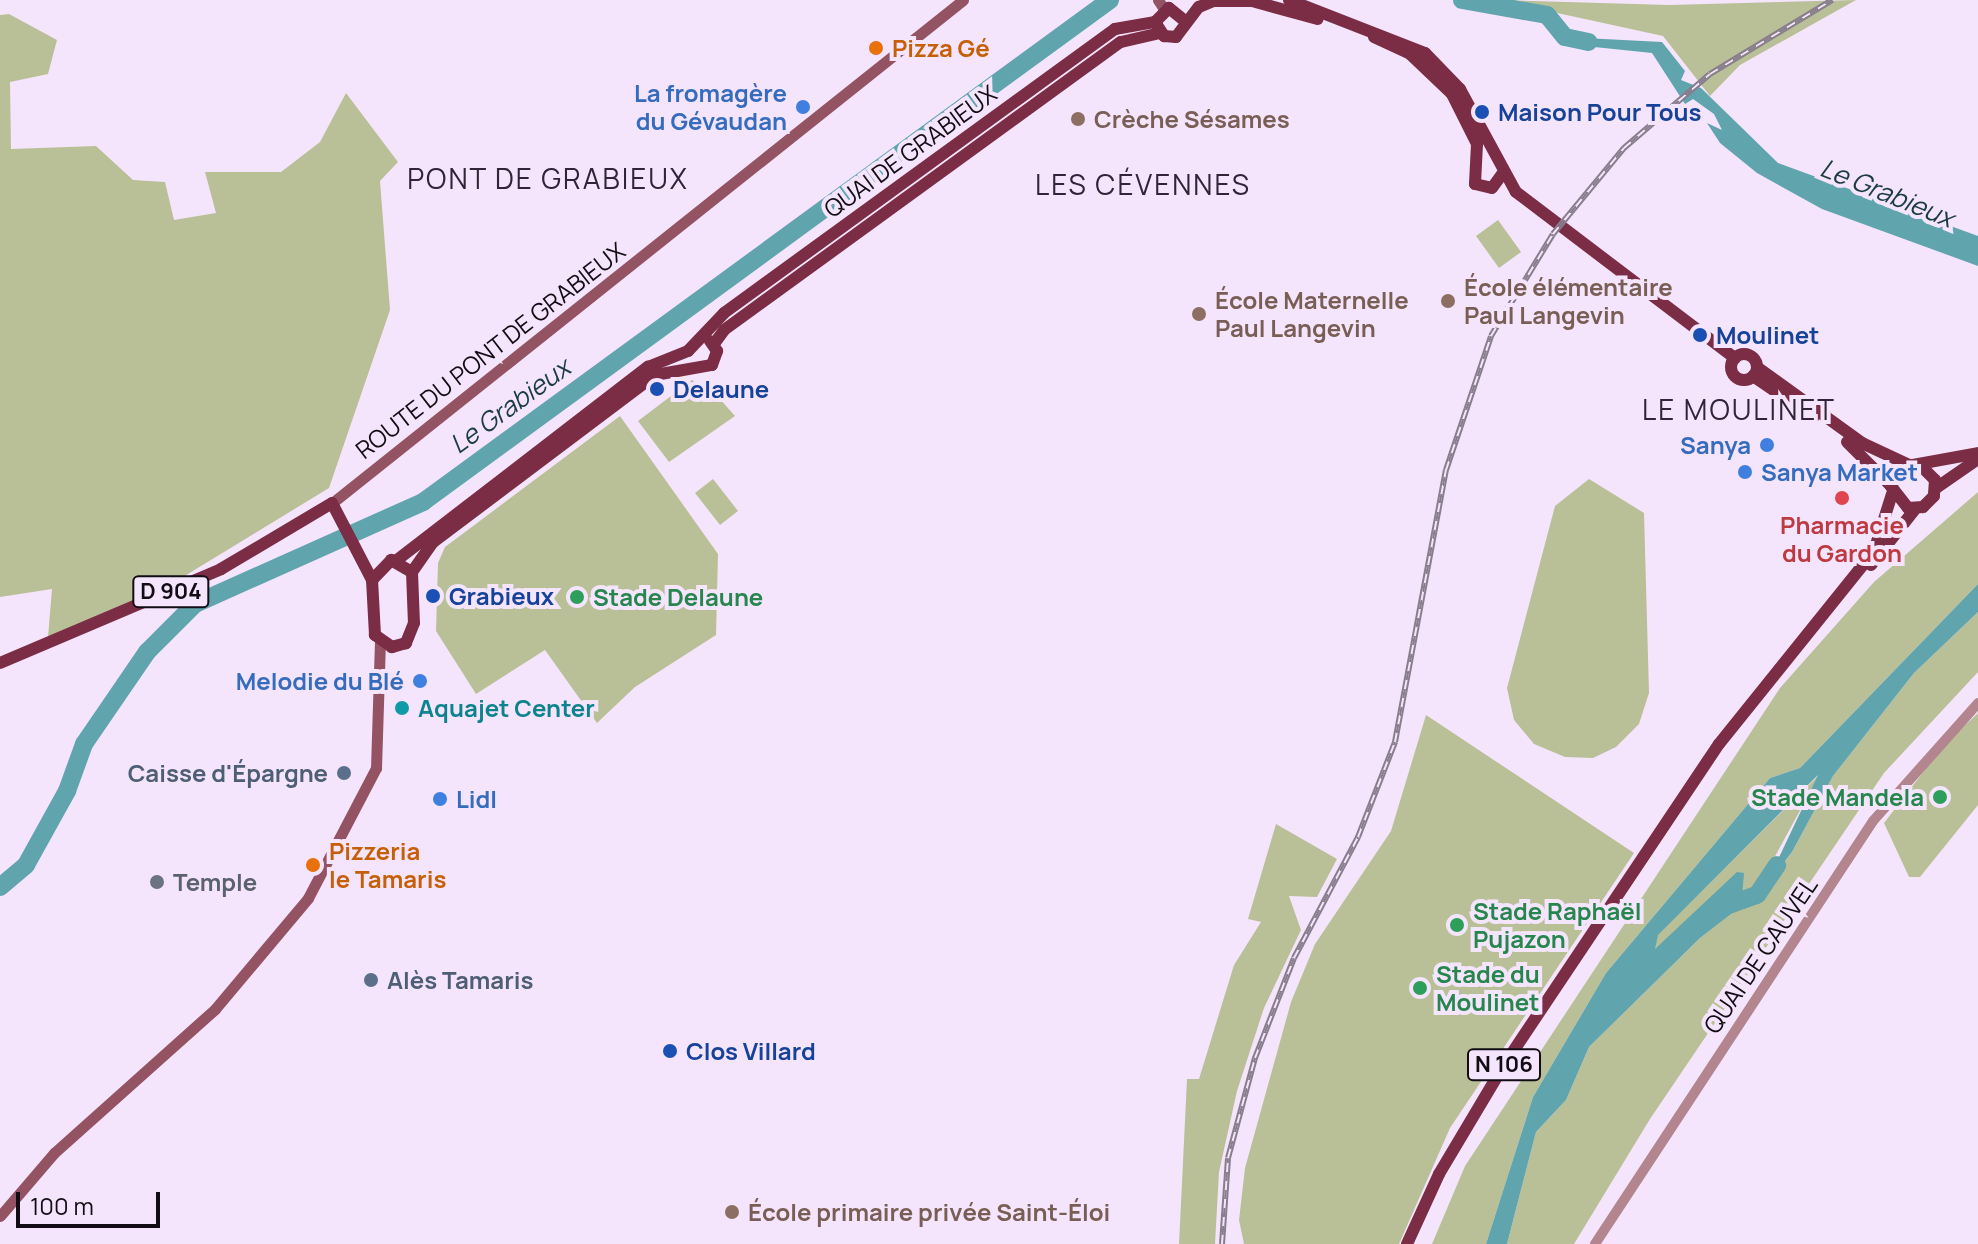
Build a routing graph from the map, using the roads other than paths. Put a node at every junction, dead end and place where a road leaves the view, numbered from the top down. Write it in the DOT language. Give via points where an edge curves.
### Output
graph roads {
  1 [pos="954,0"];
  2 [pos="963,0"];
  3 [pos="1191,0"];
  4 [pos="1289,0"];
  5 [pos="1161,5"];
  6 [pos="943,15"];
  7 [pos="1182,16"];
  8 [pos="1157,28"];
  9 [pos="1493,159"];
  10 [pos="1476,161"];
  11 [pos="1499,180"];
  12 [pos="708,342"];
  13 [pos="688,351"];
  14 [pos="1735,358"];
  15 [pos="692,365"];
  16 [pos="1755,372"];
  17 [pos="1978,456"];
  18 [pos="1915,465"];
  19 [pos="1936,488"];
  20 [pos="1892,490"];
  21 [pos="332,503"];
  22 [pos="1915,509"];
  23 [pos="365,556"];
  24 [pos="397,560"];
  25 [pos="383,563"];
  26 [pos="412,572"];
  27 [pos="372,580"];
  28 [pos="1836,597"];
  29 [pos="386,645"];
  30 [pos="0,663"];
  31 [pos="1978,703"];
  32 [pos="0,1216"];
  33 [pos="1407,1244"];
  34 [pos="1595,1244"];
  1 -- 6 [label="street"];
  2 -- 6 [label="main road, ROUTE DU PONT DE GRABIEUX / D 904"];
  3 -- 7 [label="main road"];
  4 -- 9 [label="main road" via="1425,53 1460,89"];
  5 -- 7 [label="main road"];
  5 -- 8 [label="main road"];
  6 -- 21 [label="main road, ROUTE DU PONT DE GRABIEUX / D 904"];
  7 -- 8 [label="main road, QUAI DE GRABIEUX" via="1176,37"];
  7 -- 10 [label="main road" via="1204,3 1252,1 1399,48 1452,94 1477,144"];
  8 -- 12 [label="main road, QUAI DE GRABIEUX" via="1121,42"];
  9 -- 10 [label="main road"];
  9 -- 11 [label="main road"];
  10 -- 11 [label="main road" via="1475,184"];
  11 -- 14 [label="main road"];
  12 -- 13 [label="main road, QUAI DE GRABIEUX"];
  12 -- 15 [label="main road, QUAI DE GRABIEUX" via="712,365"];
  13 -- 15 [label="main road"];
  13 -- 24 [label="main road, QUAI DE GRABIEUX" via="648,367"];
  14 -- 16 [label="main road" via="1750,355"];
  14 -- 16 [label="main road" via="1734,376"];
  15 -- 26 [label="main road, QUAI DE GRABIEUX" via="655,375 432,543"];
  16 -- 18 [label="main road" via="1862,443"];
  16 -- 20 [label="main road" via="1858,450"];
  17 -- 18 [label="main road"];
  17 -- 19 [label="main road"];
  18 -- 19 [label="main road"];
  18 -- 20 [label="main road" via="1896,472"];
  19 -- 22 [label="main road" via="1929,502"];
  20 -- 22 [label="main road"];
  20 -- 28 [label="main road, N 106" via="1883,536"];
  21 -- 23 [label="main road"];
  21 -- 30 [label="main road, ROUTE DU PONT DE GRABIEUX / D 904" via="221,569"];
  22 -- 28 [label="main road, N 106" via="1877,559"];
  23 -- 25 [label="main road"];
  23 -- 27 [label="main road"];
  24 -- 25 [label="main road"];
  24 -- 26 [label="main road"];
  25 -- 27 [label="main road"];
  26 -- 29 [label="main road" via="413,635"];
  27 -- 29 [label="main road"];
  28 -- 33 [label="main road, N 106" via="1749,700 1504,1065 1439,1174"];
  29 -- 32 [label="main road" via="380,662 376,768 308,898 215,1009 54,1153"];
  31 -- 34 [label="street, QUAI DE CAUVEL" via="1873,821"];
}
